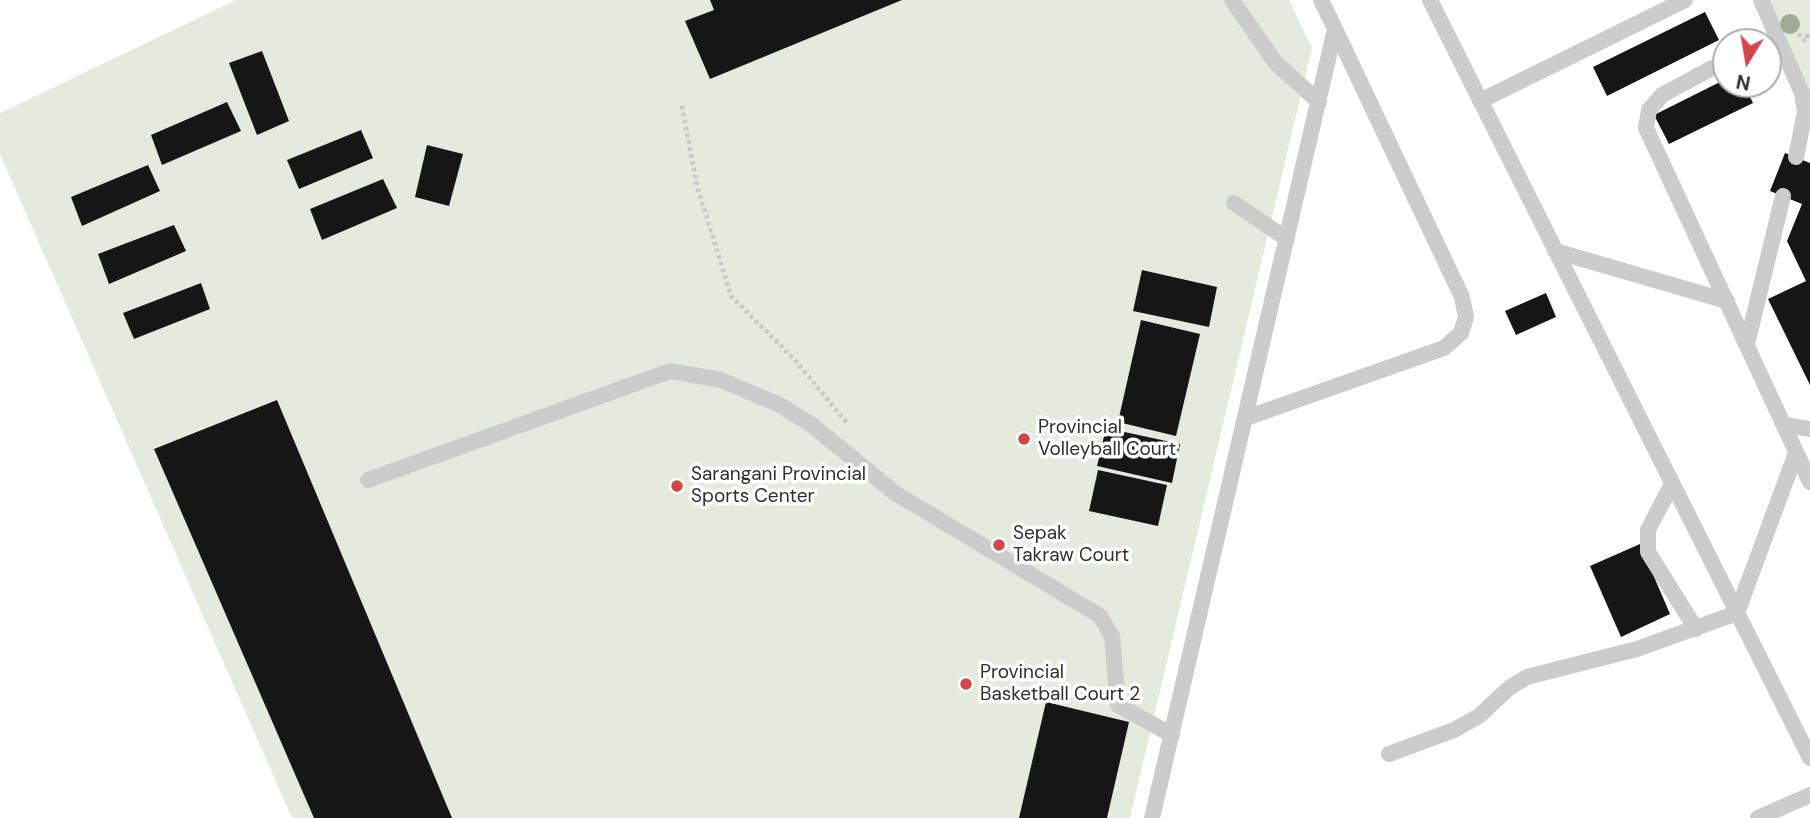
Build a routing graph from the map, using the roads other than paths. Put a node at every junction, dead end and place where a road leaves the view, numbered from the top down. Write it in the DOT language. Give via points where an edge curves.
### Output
graph roads {
  1 [pos="1231,0"];
  2 [pos="1321,0"];
  3 [pos="1430,0"];
  4 [pos="1685,0"];
  5 [pos="1761,0"];
  6 [pos="1335,29"];
  7 [pos="1712,68"];
  8 [pos="1480,101"];
  9 [pos="1319,102"];
  10 [pos="1796,157"];
  11 [pos="1783,196"];
  12 [pos="1234,203"];
  13 [pos="1287,239"];
  14 [pos="1555,251"];
  15 [pos="1727,301"];
  16 [pos="1747,344"];
  17 [pos="1246,418"];
  18 [pos="1786,425"];
  19 [pos="1810,429"];
  20 [pos="1796,453"];
  21 [pos="368,480"];
  22 [pos="1810,482"];
  23 [pos="1672,484"];
  24 [pos="1737,613"];
  25 [pos="1696,629"];
  26 [pos="1172,735"];
  27 [pos="1389,754"];
  28 [pos="1810,758"];
  29 [pos="1810,795"];
  30 [pos="1152,818"];
  31 [pos="1758,818"];
  1 -- 9 [label="lane" via="1275,62"];
  2 -- 6 [label="lane"];
  3 -- 8 [label="lane"];
  4 -- 8 [label="lane"];
  5 -- 10 [label="lane" via="1802,93 1805,112"];
  6 -- 9 [label="lane"];
  6 -- 17 [label="lane" via="1462,297 1465,317 1461,333 1444,348"];
  7 -- 15 [label="lane" via="1662,95 1649,110 1646,128"];
  8 -- 14 [label="lane"];
  9 -- 13 [label="lane"];
  11 -- 16 [label="lane"];
  12 -- 13 [label="lane"];
  13 -- 17 [label="lane"];
  14 -- 15 [label="lane"];
  14 -- 23 [label="lane"];
  15 -- 16 [label="lane"];
  16 -- 18 [label="lane"];
  17 -- 26 [label="lane"];
  18 -- 19 [label="lane"];
  18 -- 20 [label="lane"];
  20 -- 22 [label="lane"];
  20 -- 24 [label="lane"];
  21 -- 26 [label="lane" via="670,371 721,380 780,405 895,493 1100,615 1112,636 1118,705"];
  23 -- 24 [label="lane"];
  23 -- 25 [label="lane" via="1648,530 1648,552"];
  24 -- 25 [label="lane"];
  24 -- 28 [label="lane"];
  25 -- 27 [label="lane" via="1527,677 1454,730"];
  26 -- 30 [label="lane"];
  29 -- 31 [label="lane"];
}
